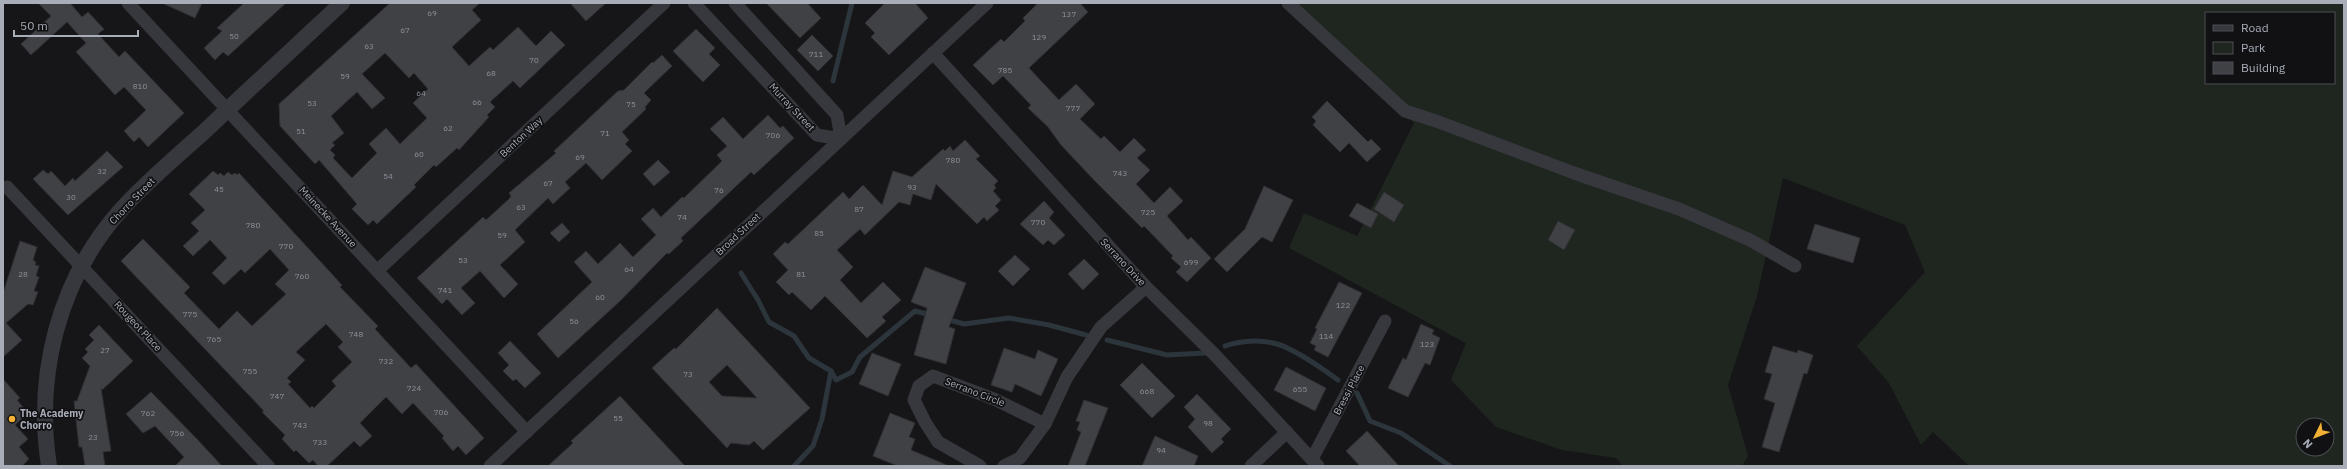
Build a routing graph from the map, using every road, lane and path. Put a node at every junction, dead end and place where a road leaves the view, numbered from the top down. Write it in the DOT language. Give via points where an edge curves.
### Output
graph roads {
  1 [pos="128,3"];
  2 [pos="342,3"];
  3 [pos="664,3"];
  4 [pos="694,3"];
  5 [pos="735,3"];
  6 [pos="987,3"];
  7 [pos="1288,3"];
  8 [pos="933,53"];
  9 [pos="228,109"];
  10 [pos="841,139"];
  11 [pos="7,187"];
  12 [pos="82,266"];
  13 [pos="1795,266"];
  14 [pos="378,270"];
  15 [pos="1146,286"];
  16 [pos="1385,321"];
  17 [pos="1046,424"];
  18 [pos="527,432"];
  19 [pos="1287,432"];
  20 [pos="1315,462"];
  21 [pos="49,466"];
  22 [pos="268,466"];
  23 [pos="490,466"];
  24 [pos="980,466"];
  25 [pos="1004,466"];
  26 [pos="1251,466"];
  1 -- 9 [label="street, Meinecke Avenue"];
  2 -- 9 [label="street, Chorro Street"];
  3 -- 14 [label="street, Benton Way"];
  4 -- 10 [label="street, Murray Street" via="817,135"];
  5 -- 10 [label="street" via="837,115"];
  6 -- 8 [label="street, Broad Street"];
  7 -- 13 [label="street" via="1405,111 1679,209 1750,240"];
  8 -- 10 [label="street, Broad Street"];
  8 -- 15 [label="street, Serrano Drive"];
  9 -- 12 [label="street, Chorro Street" via="119,212"];
  9 -- 14 [label="street, Meinecke Avenue"];
  10 -- 18 [label="street, Broad Street"];
  11 -- 12 [label="street, Rougeot Place"];
  12 -- 21 [label="street, Chorro Street" via="66,300 51,350 45,386 44,415"];
  12 -- 22 [label="street, Rougeot Place"];
  14 -- 18 [label="street, Meinecke Avenue"];
  15 -- 17 [label="street" via="1100,327 1067,377"];
  15 -- 19 [label="street, Serrano Drive"];
  16 -- 20 [label="street, Bressi Place"];
  17 -- 24 [label="street, Serrano Circle" via="994,399 933,376 919,386 914,400 924,422 938,442"];
  17 -- 25 [label="street" via="1020,458"];
  18 -- 23 [label="street, Broad Street"];
  19 -- 20 [label="street, Serrano Drive"];
  19 -- 26 [label="street"];
}
